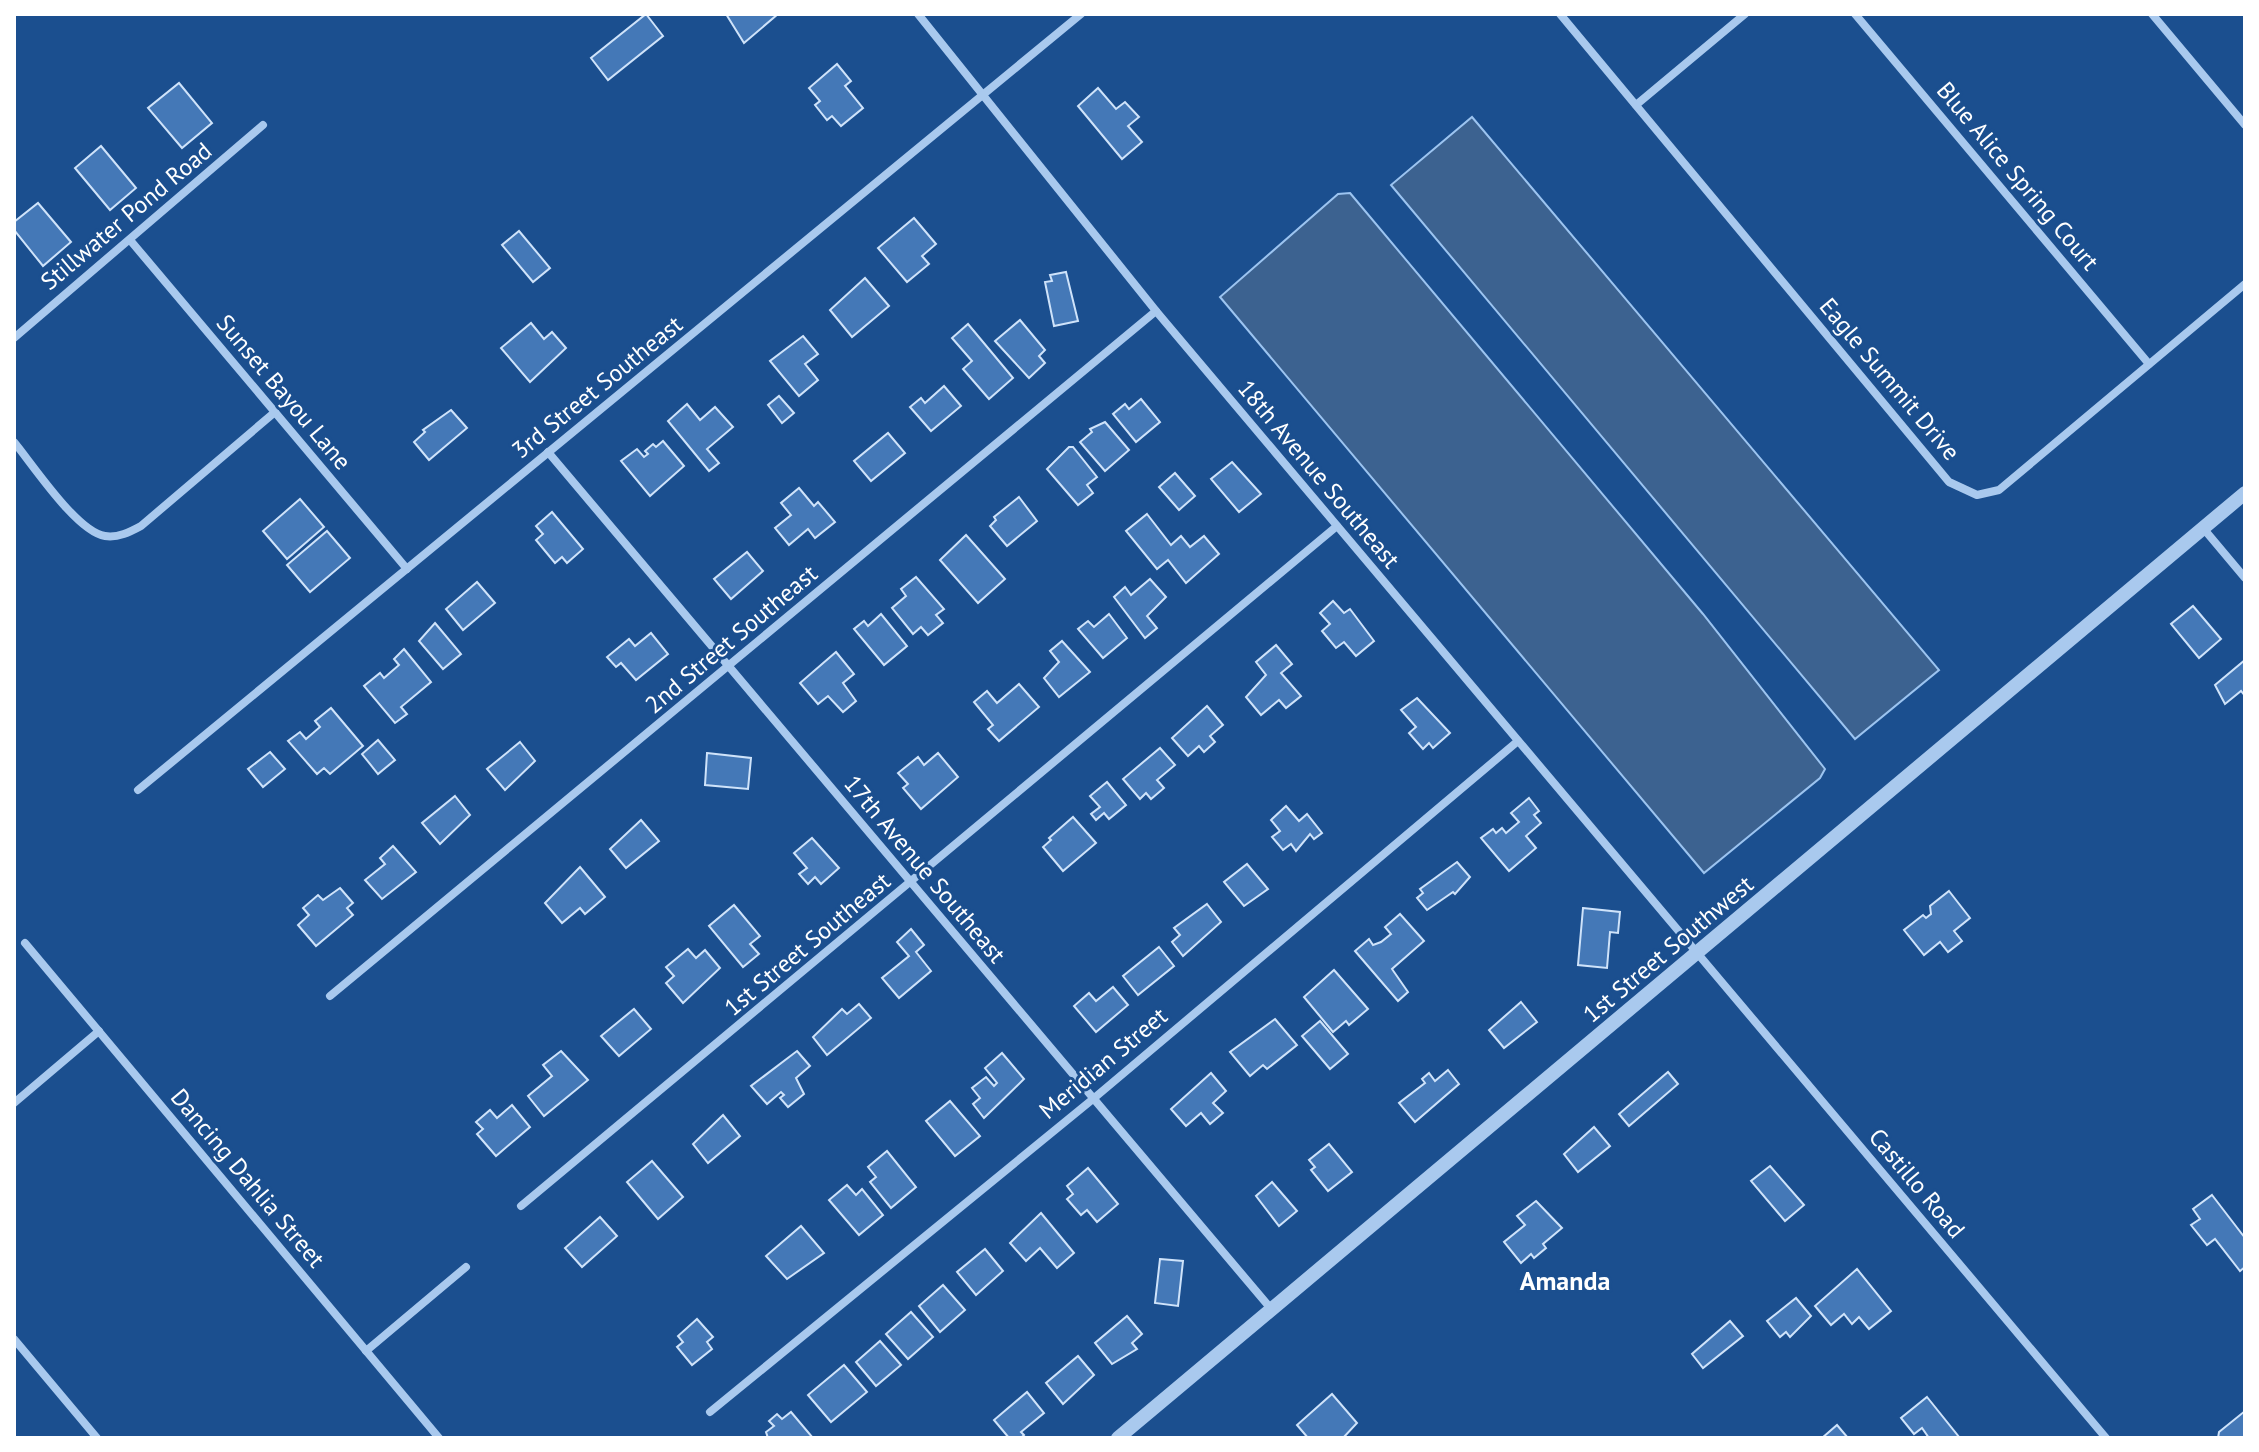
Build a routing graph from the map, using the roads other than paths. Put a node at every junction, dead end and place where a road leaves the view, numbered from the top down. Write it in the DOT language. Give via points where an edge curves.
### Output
graph roads {
  1 [pos="918,14"];
  2 [pos="1081,14"];
  3 [pos="1560,14"];
  4 [pos="1745,14"];
  5 [pos="1855,14"];
  6 [pos="2152,14"];
  7 [pos="985,95"];
  8 [pos="1636,105"];
  9 [pos="263,125"];
  10 [pos="2245,125"];
  11 [pos="130,240"];
  12 [pos="2245,284"];
  13 [pos="1156,311"];
  14 [pos="14,338"];
  15 [pos="2149,364"];
  16 [pos="275,412"];
  17 [pos="14,442"];
  18 [pos="548,452"];
  19 [pos="2245,493"];
  20 [pos="1337,526"];
  21 [pos="2203,528"];
  22 [pos="407,569"];
  23 [pos="2245,578"];
  24 [pos="728,668"];
  25 [pos="1518,741"];
  26 [pos="138,790"];
  27 [pos="911,884"];
  28 [pos="25,943"];
  29 [pos="1697,953"];
  30 [pos="330,996"];
  31 [pos="99,1031"];
  32 [pos="1093,1099"];
  33 [pos="14,1103"];
  34 [pos="521,1206"];
  35 [pos="466,1267"];
  36 [pos="1272,1310"];
  37 [pos="14,1339"];
  38 [pos="366,1351"];
  39 [pos="710,1412"];
  40 [pos="97,1438"];
  41 [pos="439,1438"];
  42 [pos="1118,1438"];
  43 [pos="2106,1438"];
  1 -- 7 [label="street, 18th Avenue Southeast"];
  2 -- 7 [label="street, 3rd Street Southeast"];
  3 -- 8 [label="street, Eagle Summit Drive"];
  4 -- 8 [label="street"];
  5 -- 15 [label="street, Blue Alice Spring Court"];
  6 -- 10 [label="street"];
  7 -- 13 [label="street, 18th Avenue Southeast"];
  7 -- 18 [label="street, 3rd Street Southeast"];
  8 -- 15 [label="street, Eagle Summit Drive" via="1949,482 1977,495 1999,490"];
  9 -- 11 [label="street, Stillwater Pond Road"];
  11 -- 14 [label="street, Stillwater Pond Road"];
  11 -- 16 [label="street, Sunset Bayou Lane"];
  12 -- 15 [label="street, Eagle Summit Drive"];
  13 -- 20 [label="street, 18th Avenue Southeast"];
  13 -- 24 [label="street, 2nd Street Southeast"];
  16 -- 17 [label="street" via="141,526 116,536 82,524"];
  16 -- 22 [label="street, Sunset Bayou Lane"];
  18 -- 22 [label="street, 3rd Street Southeast"];
  18 -- 24 [label="street, 17th Avenue Southeast"];
  19 -- 21 [label="street, 1st Street Southwest"];
  20 -- 25 [label="street, 18th Avenue Southeast"];
  20 -- 27 [label="street, 1st Street Southeast"];
  21 -- 23 [label="street"];
  21 -- 29 [label="street, 1st Street Southwest"];
  22 -- 26 [label="street, 3rd Street Southeast"];
  24 -- 27 [label="street, 17th Avenue Southeast"];
  24 -- 30 [label="street, 2nd Street Southeast"];
  25 -- 29 [label="street, 18th Avenue Southeast"];
  25 -- 32 [label="street, Meridian Street"];
  27 -- 32 [label="street, 17th Avenue Southeast"];
  27 -- 34 [label="street, 1st Street Southeast"];
  28 -- 31 [label="street, Dancing Dahlia Street"];
  29 -- 36 [label="street, 1st Street Southwest"];
  29 -- 43 [label="street, Castillo Road"];
  31 -- 33 [label="street"];
  31 -- 38 [label="street, Dancing Dahlia Street"];
  32 -- 36 [label="street, 17th Avenue Southeast"];
  32 -- 39 [label="street, Meridian Street"];
  35 -- 38 [label="street"];
  36 -- 42 [label="street, 1st Street Southwest"];
  37 -- 40 [label="street"];
  38 -- 41 [label="street, Dancing Dahlia Street"];
}
